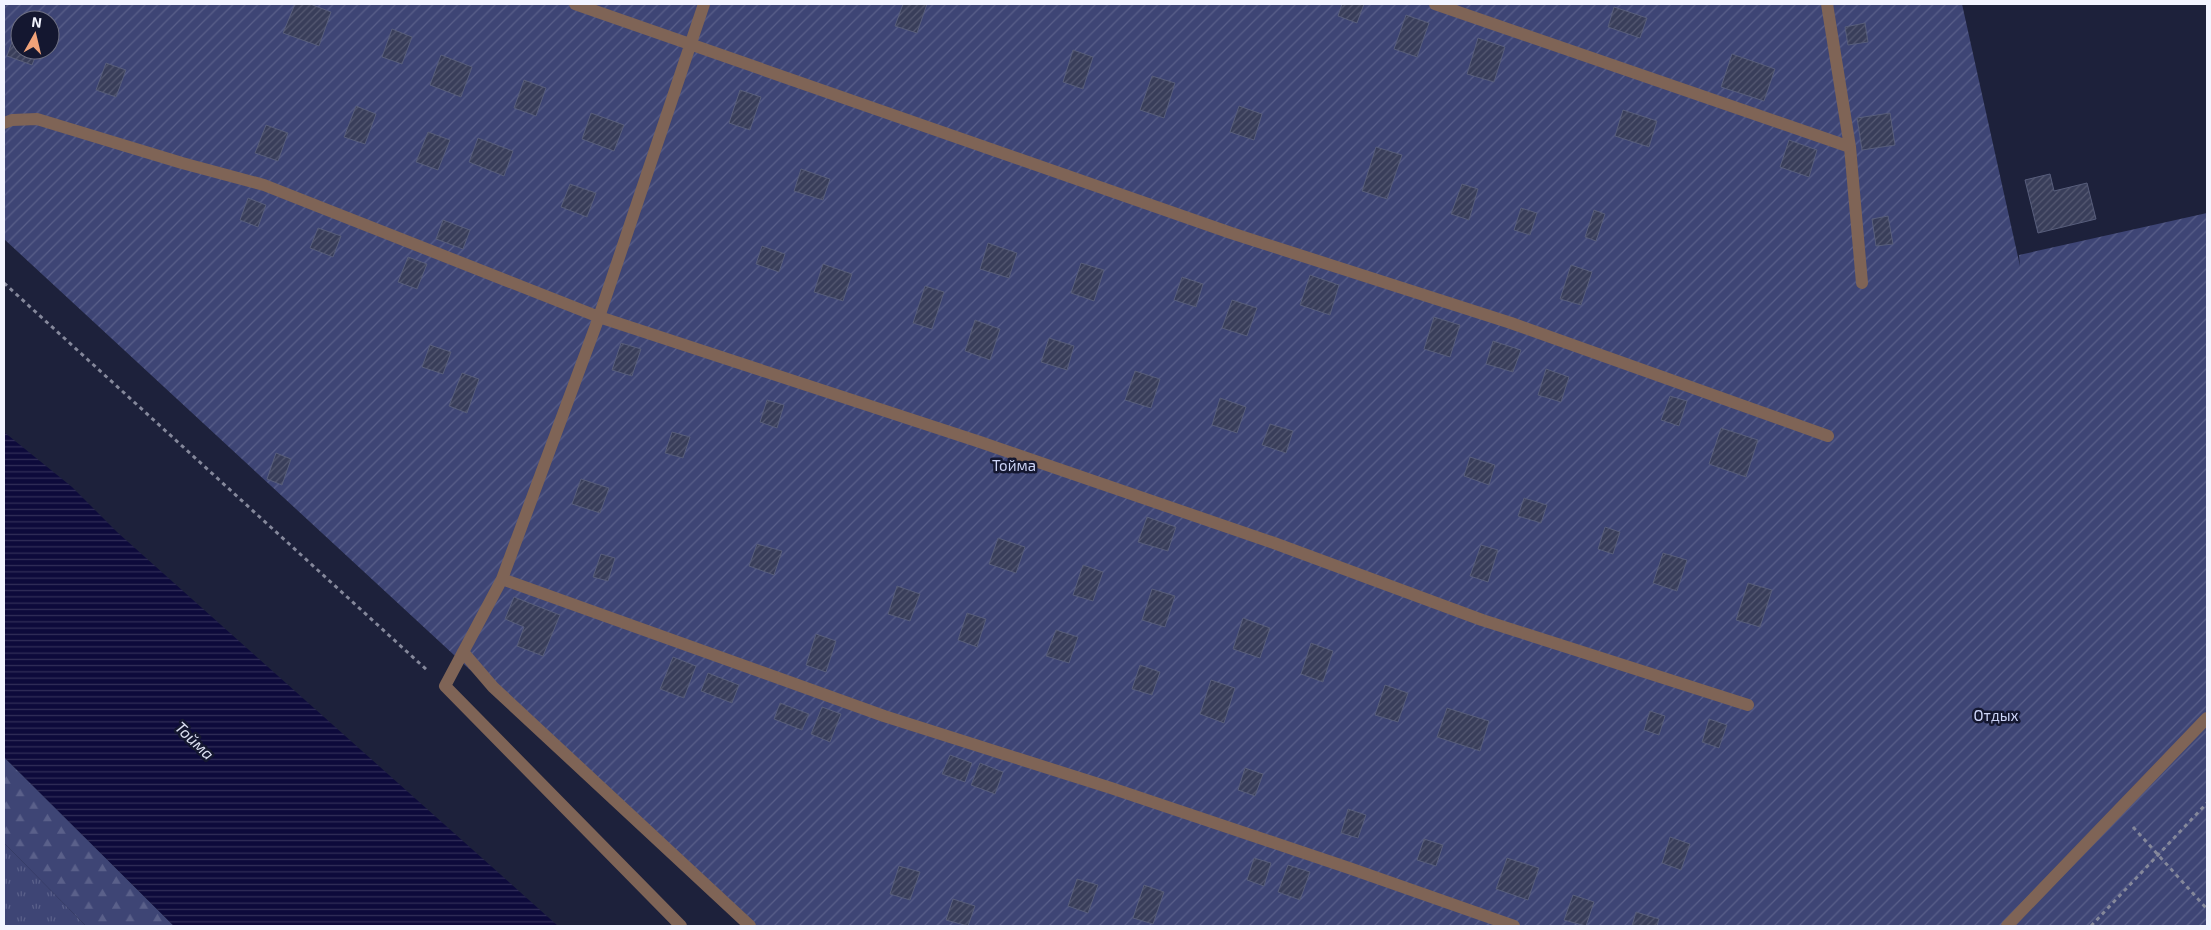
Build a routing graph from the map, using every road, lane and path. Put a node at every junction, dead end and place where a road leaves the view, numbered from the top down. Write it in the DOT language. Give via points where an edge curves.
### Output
graph roads {
  1 [pos="575,4"];
  2 [pos="704,4"];
  3 [pos="1435,4"];
  4 [pos="1827,4"];
  5 [pos="690,44"];
  6 [pos="4,123"];
  7 [pos="1850,147"];
  8 [pos="4,283"];
  9 [pos="1862,283"];
  10 [pos="599,317"];
  11 [pos="1828,436"];
  12 [pos="502,579"];
  13 [pos="463,652"];
  14 [pos="445,686"];
  15 [pos="1748,705"];
  16 [pos="2207,718"];
  17 [pos="2207,803"];
  18 [pos="2118,809"];
  19 [pos="2158,855"];
  20 [pos="2207,909"];
  21 [pos="681,926"];
  22 [pos="750,926"];
  23 [pos="1514,926"];
  24 [pos="2008,926"];
  25 [pos="2091,926"];
  1 -- 5 [label="lane"];
  2 -- 5 [label="lane"];
  3 -- 7 [label="lane"];
  4 -- 7 [label="lane"];
  5 -- 10 [label="lane"];
  5 -- 11 [label="lane" via="1231,233 1511,322"];
  6 -- 10 [label="lane" via="37,119 264,185"];
  7 -- 9 [label="lane"];
  8 -- 14 [label="path"];
  10 -- 12 [label="lane"];
  10 -- 15 [label="lane" via="1265,540 1482,620"];
  12 -- 13 [label="lane"];
  12 -- 23 [label="lane" via="884,716 1111,788"];
  13 -- 14 [label="lane"];
  13 -- 22 [label="lane" via="500,694"];
  14 -- 21 [label="lane"];
  16 -- 18 [label="lane"];
  17 -- 19 [label="path"];
  18 -- 19 [label="path"];
  18 -- 24 [label="lane"];
  19 -- 20 [label="path"];
  19 -- 25 [label="path"];
}
